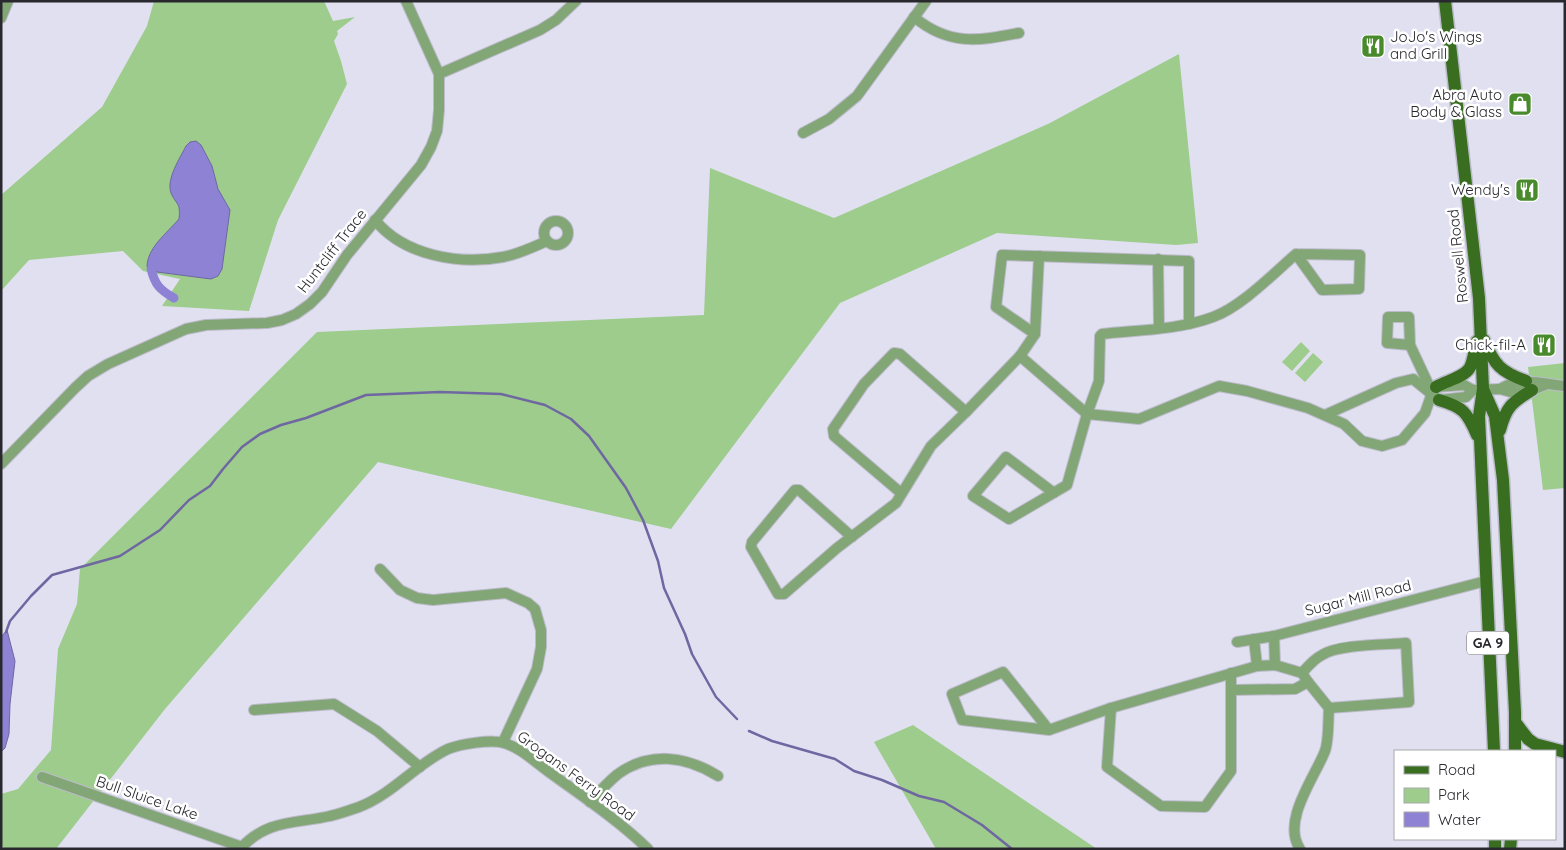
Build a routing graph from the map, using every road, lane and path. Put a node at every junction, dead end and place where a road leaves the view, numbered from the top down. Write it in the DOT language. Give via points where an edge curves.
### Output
graph roads {
  1 [pos="8,1"];
  2 [pos="406,1"];
  3 [pos="576,1"];
  4 [pos="926,1"];
  5 [pos="1445,1"];
  6 [pos="914,17"];
  7 [pos="1,18"];
  8 [pos="1020,33"];
  9 [pos="439,74"];
  10 [pos="803,134"];
  11 [pos="375,220"];
  12 [pos="547,241"];
  13 [pos="1296,254"];
  14 [pos="1039,256"];
  15 [pos="1158,260"];
  16 [pos="1188,324"];
  17 [pos="1159,328"];
  18 [pos="1480,331"];
  19 [pos="1035,334"];
  20 [pos="1410,345"];
  21 [pos="1020,356"];
  22 [pos="1529,386"];
  23 [pos="1565,386"];
  24 [pos="1478,389"];
  25 [pos="1436,393"];
  26 [pos="966,412"];
  27 [pos="1087,414"];
  28 [pos="1325,415"];
  29 [pos="1498,437"];
  30 [pos="1480,442"];
  31 [pos="1,464"];
  32 [pos="901,493"];
  33 [pos="1054,493"];
  34 [pos="852,537"];
  35 [pos="380,569"];
  36 [pos="1486,581"];
  37 [pos="1274,636"];
  38 [pos="1254,639"];
  39 [pos="1236,642"];
  40 [pos="1275,665"];
  41 [pos="1257,666"];
  42 [pos="1231,673"];
  43 [pos="1305,677"];
  44 [pos="1232,690"];
  45 [pos="1111,708"];
  46 [pos="1329,708"];
  47 [pos="254,710"];
  48 [pos="1515,722"];
  49 [pos="1049,730"];
  50 [pos="503,742"];
  51 [pos="1494,750"];
  52 [pos="1515,750"];
  53 [pos="1565,752"];
  54 [pos="420,767"];
  55 [pos="42,776"];
  56 [pos="718,776"];
  57 [pos="590,802"];
  58 [pos="241,848"];
  59 [pos="648,849"];
  60 [pos="1300,849"];
  1 -- 7 [label="street"];
  2 -- 9 [label="street, Huntcliff Trace"];
  3 -- 9 [label="street" via="540,30"];
  4 -- 6 [label="street"];
  5 -- 18 [label="main road, Roswell Road / GA 9"];
  6 -- 8 [label="street" via="935,31 959,39 981,40"];
  6 -- 10 [label="street" via="857,96 829,119"];
  9 -- 11 [label="street, Huntcliff Trace" via="437,132 432,147"];
  11 -- 12 [label="street" via="383,231 408,246 455,259 504,257"];
  11 -- 31 [label="street, Huntcliff Trace" via="322,292 296,314 267,323 206,325 186,329 108,364 75,388"];
  13 -- 13 [label="street" via="1322,290 1359,289 1360,255"];
  13 -- 16 [label="street" via="1236,305 1214,317"];
  14 -- 15 [label="street"];
  14 -- 19 [label="street"];
  14 -- 19 [label="street" via="1002,256 996,307"];
  15 -- 16 [label="street" via="1189,262"];
  15 -- 17 [label="street"];
  16 -- 17 [label="street"];
  17 -- 27 [label="street" via="1100,336 1099,381"];
  18 -- 22 [label="main road" via="1499,368"];
  18 -- 24 [label="main road, Roswell Road / GA 9"];
  18 -- 25 [label="main road" via="1469,369 1445,382"];
  19 -- 21 [label="street"];
  20 -- 25 [label="street"];
  21 -- 26 [label="street"];
  21 -- 27 [label="street"];
  22 -- 23 [label="street"];
  22 -- 24 [label="street" via="1514,393"];
  22 -- 29 [label="main road" via="1509,406"];
  24 -- 25 [label="street" via="1464,385"];
  24 -- 29 [label="main road, Roswell Road / GA 9" via="1495,416"];
  24 -- 30 [label="main road, Roswell Road / GA 9"];
  25 -- 28 [label="street" via="1413,379 1396,383"];
  25 -- 28 [label="street" via="1425,413 1402,440 1382,446 1362,441 1344,424"];
  25 -- 30 [label="main road" via="1458,405 1471,421"];
  26 -- 32 [label="street" via="931,446"];
  26 -- 32 [label="street" via="897,353 864,384 833,433"];
  27 -- 28 [label="street" via="1139,419 1219,386 1247,391"];
  27 -- 33 [label="street" via="1067,486"];
  29 -- 48 [label="main road, Roswell Road / GA 9" via="1503,477"];
  30 -- 36 [label="main road, Roswell Road / GA 9"];
  32 -- 34 [label="street" via="896,503"];
  33 -- 33 [label="street" via="1008,519 973,496 1006,457"];
  34 -- 34 [label="street" via="784,594 778,594 751,547 795,490 799,490"];
  35 -- 50 [label="street" via="400,590 417,598 434,600 506,593 535,609 541,630 537,669"];
  36 -- 37 [label="street, Sugar Mill Road"];
  36 -- 51 [label="main road, Roswell Road / GA 9"];
  37 -- 38 [label="street, Sugar Mill Road"];
  37 -- 40 [label="street"];
  38 -- 39 [label="street, Sugar Mill Road"];
  38 -- 41 [label="street"];
  40 -- 41 [label="street"];
  40 -- 43 [label="street"];
  41 -- 42 [label="street"];
  42 -- 44 [label="street"];
  42 -- 45 [label="street"];
  43 -- 44 [label="street" via="1295,689"];
  43 -- 46 [label="street"];
  43 -- 46 [label="street" via="1312,662 1323,654 1339,649 1406,643 1408,702"];
  44 -- 45 [label="street" via="1231,771 1205,807 1161,806 1107,767"];
  45 -- 49 [label="street"];
  46 -- 60 [label="street" via="1326,749 1296,818 1296,842"];
  47 -- 54 [label="street" via="334,704 377,731"];
  48 -- 52 [label="main road, Roswell Road / GA 9"];
  48 -- 53 [label="main road" via="1528,740"];
  49 -- 49 [label="street" via="1003,672 952,694 962,720"];
  50 -- 54 [label="street, Grogans Ferry Road" via="471,743 449,749"];
  50 -- 57 [label="street, Grogans Ferry Road"];
  54 -- 58 [label="street, Grogans Ferry Road" via="389,791 362,806 332,816 288,822 266,829"];
  55 -- 58 [label="street, Bull Sluice Lake"];
  56 -- 57 [label="street" via="686,760 650,760 619,773"];
  57 -- 59 [label="street, Grogans Ferry Road"];
}
